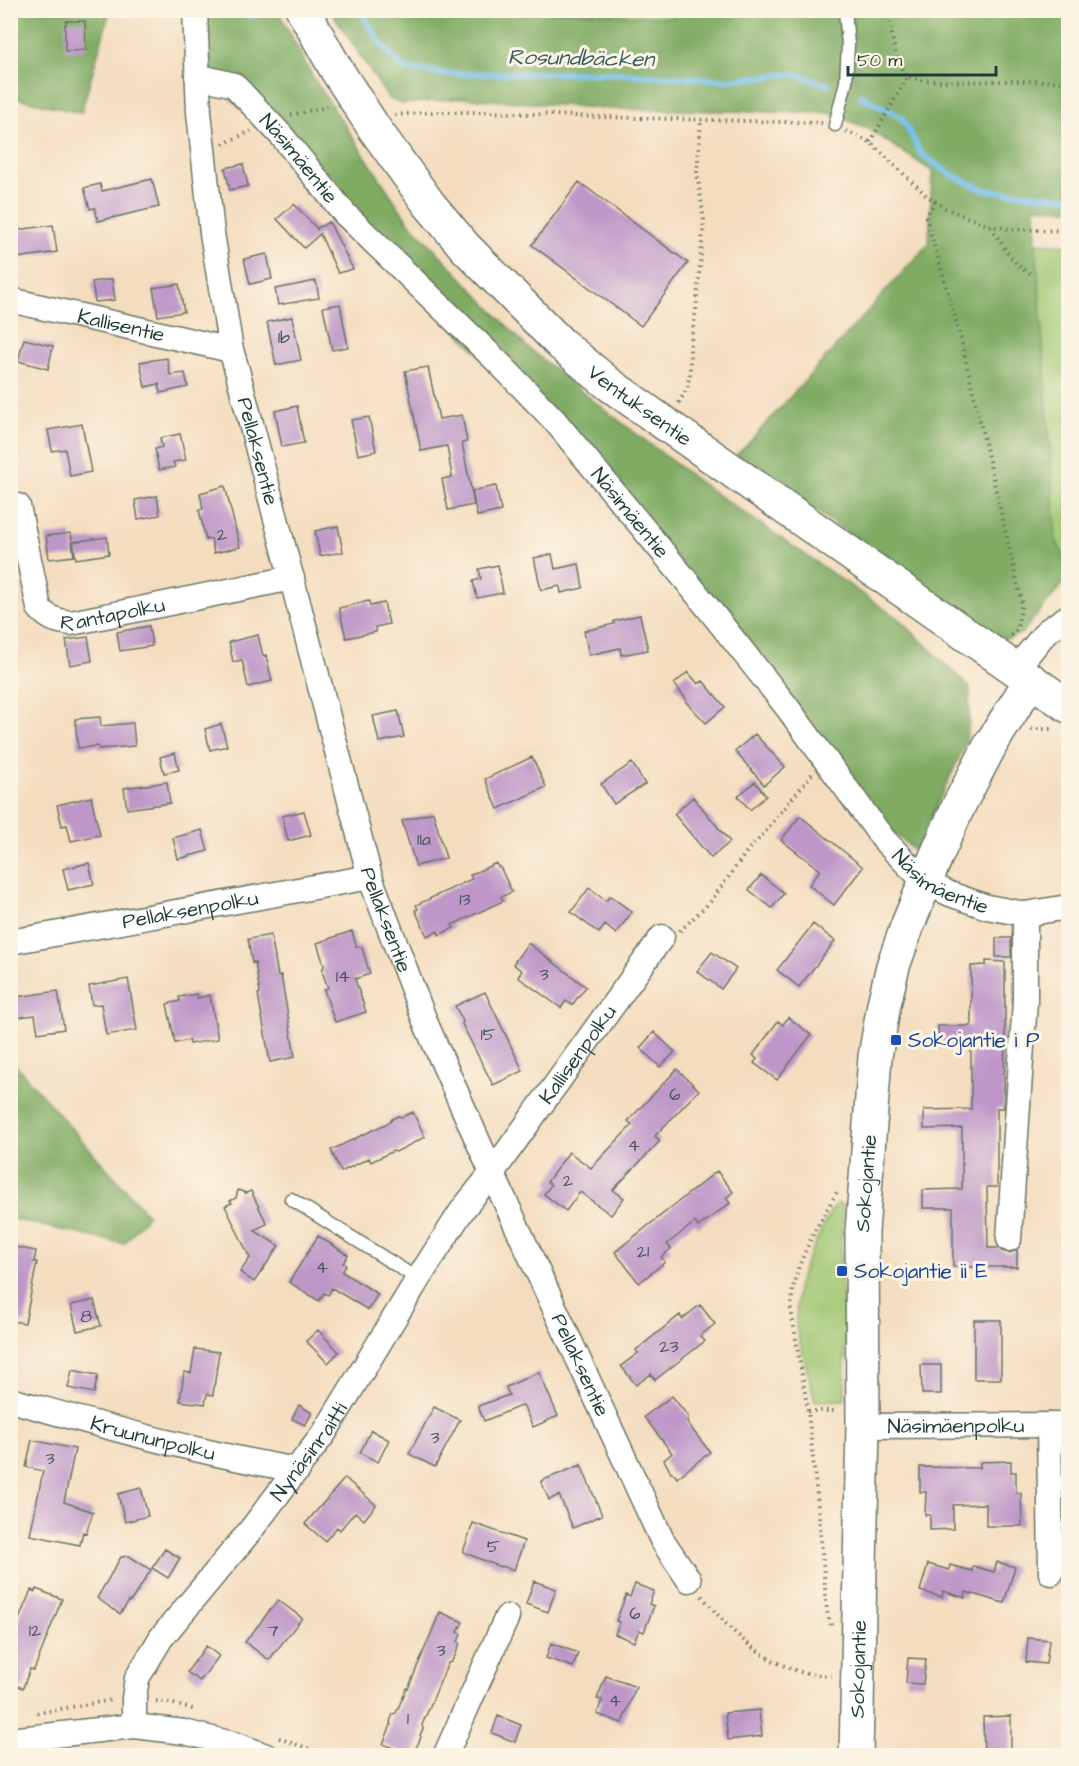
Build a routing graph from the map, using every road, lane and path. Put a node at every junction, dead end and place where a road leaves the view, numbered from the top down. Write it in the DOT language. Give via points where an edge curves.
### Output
graph roads {
  1 [pos="195,10"];
  2 [pos="303,10"];
  3 [pos="845,10"];
  4 [pos="888,10"];
  5 [pos="197,76"];
  6 [pos="908,76"];
  7 [pos="1068,82"];
  8 [pos="389,116"];
  9 [pos="701,120"];
  10 [pos="835,125"];
  11 [pos="870,142"];
  12 [pos="935,201"];
  13 [pos="991,226"];
  14 [pos="1068,231"];
  15 [pos="1034,274"];
  16 [pos="10,300"];
  17 [pos="231,350"];
  18 [pos="664,423"];
  19 [pos="18,506"];
  20 [pos="292,578"];
  21 [pos="1068,617"];
  22 [pos="1014,668"];
  23 [pos="1068,706"];
  24 [pos="825,761"];
  25 [pos="370,877"];
  26 [pos="925,882"];
  27 [pos="1068,907"];
  28 [pos="1025,914"];
  29 [pos="663,936"];
  30 [pos="10,942"];
  31 [pos="492,1173"];
  32 [pos="291,1199"];
  33 [pos="1009,1239"];
  34 [pos="418,1279"];
  35 [pos="10,1400"];
  36 [pos="1059,1425"];
  37 [pos="863,1426"];
  38 [pos="298,1470"];
  39 [pos="1051,1574"];
  40 [pos="689,1580"];
  41 [pos="507,1617"];
  42 [pos="858,1677"];
  43 [pos="134,1726"];
  44 [pos="10,1740"];
  45 [pos="266,1755"];
  46 [pos="446,1755"];
  47 [pos="856,1755"];
  1 -- 5 [label="street, Pellaksentie"];
  2 -- 18 [label="street, Ventuksentie" via="367,118 465,247 561,344"];
  3 -- 10 [label="lane" via="846,76"];
  4 -- 6 [label="path" via="896,53"];
  5 -- 17 [label="street, Pellaksentie" via="212,233"];
  5 -- 24 [label="street, Näsimäentie" via="234,85 281,135 345,214 555,421 707,606"];
  6 -- 7 [label="path" via="963,82"];
  6 -- 11 [label="path"];
  8 -- 9 [label="path" via="490,112"];
  9 -- 10 [label="path" via="817,121"];
  9 -- 18 [label="path" via="697,172 704,220 690,374 682,398"];
  10 -- 11 [label="path"];
  11 -- 12 [label="path"];
  12 -- 13 [label="path"];
  12 -- 22 [label="path" via="926,217 959,331 1022,603"];
  13 -- 14 [label="path"];
  13 -- 15 [label="path" via="1022,270"];
  16 -- 17 [label="street, Kallisentie"];
  17 -- 20 [label="street, Pellaksentie"];
  18 -- 22 [label="street, Ventuksentie"];
  19 -- 20 [label="street, Rantapolku" via="39,608 57,621 71,623"];
  20 -- 25 [label="street, Pellaksentie"];
  21 -- 22 [label="street" via="1047,631"];
  22 -- 23 [label="street, Ventuksentie"];
  22 -- 26 [label="street, Sokojantie" via="991,744"];
  24 -- 26 [label="street, Näsimäentie" via="884,840"];
  24 -- 29 [label="path" via="748,850 711,901 676,935"];
  25 -- 30 [label="street, Pellaksenpolku"];
  25 -- 31 [label="street, Pellaksentie" via="426,1024"];
  26 -- 28 [label="street, Näsimäentie" via="987,907"];
  26 -- 37 [label="street, Sokojantie" via="893,966 875,1057 862,1232"];
  27 -- 28 [label="street, Näsimäentie"];
  28 -- 33 [label="street" via="1025,1000"];
  29 -- 31 [label="street, Kallisenpolku"];
  31 -- 34 [label="street, Nynäsinraitti" via="463,1209"];
  31 -- 40 [label="street, Pellaksentie" via="662,1540"];
  32 -- 34 [label="lane"];
  34 -- 38 [label="street, Nynäsinraitti"];
  35 -- 38 [label="street, Kruununpolku" via="146,1437"];
  36 -- 37 [label="street, Näsimäenpolku"];
  36 -- 39 [label="street, Näsimäenpolku"];
  37 -- 42 [label="street, Sokojantie"];
  38 -- 43 [label="street, Nynäsinraitti" via="161,1638 137,1678"];
  40 -- 42 [label="path" via="724,1624 764,1658 802,1672"];
  41 -- 46 [label="street"];
  42 -- 47 [label="street, Sokojantie"];
  43 -- 44 [label="street"];
  43 -- 45 [label="street" via="184,1732"];
}
